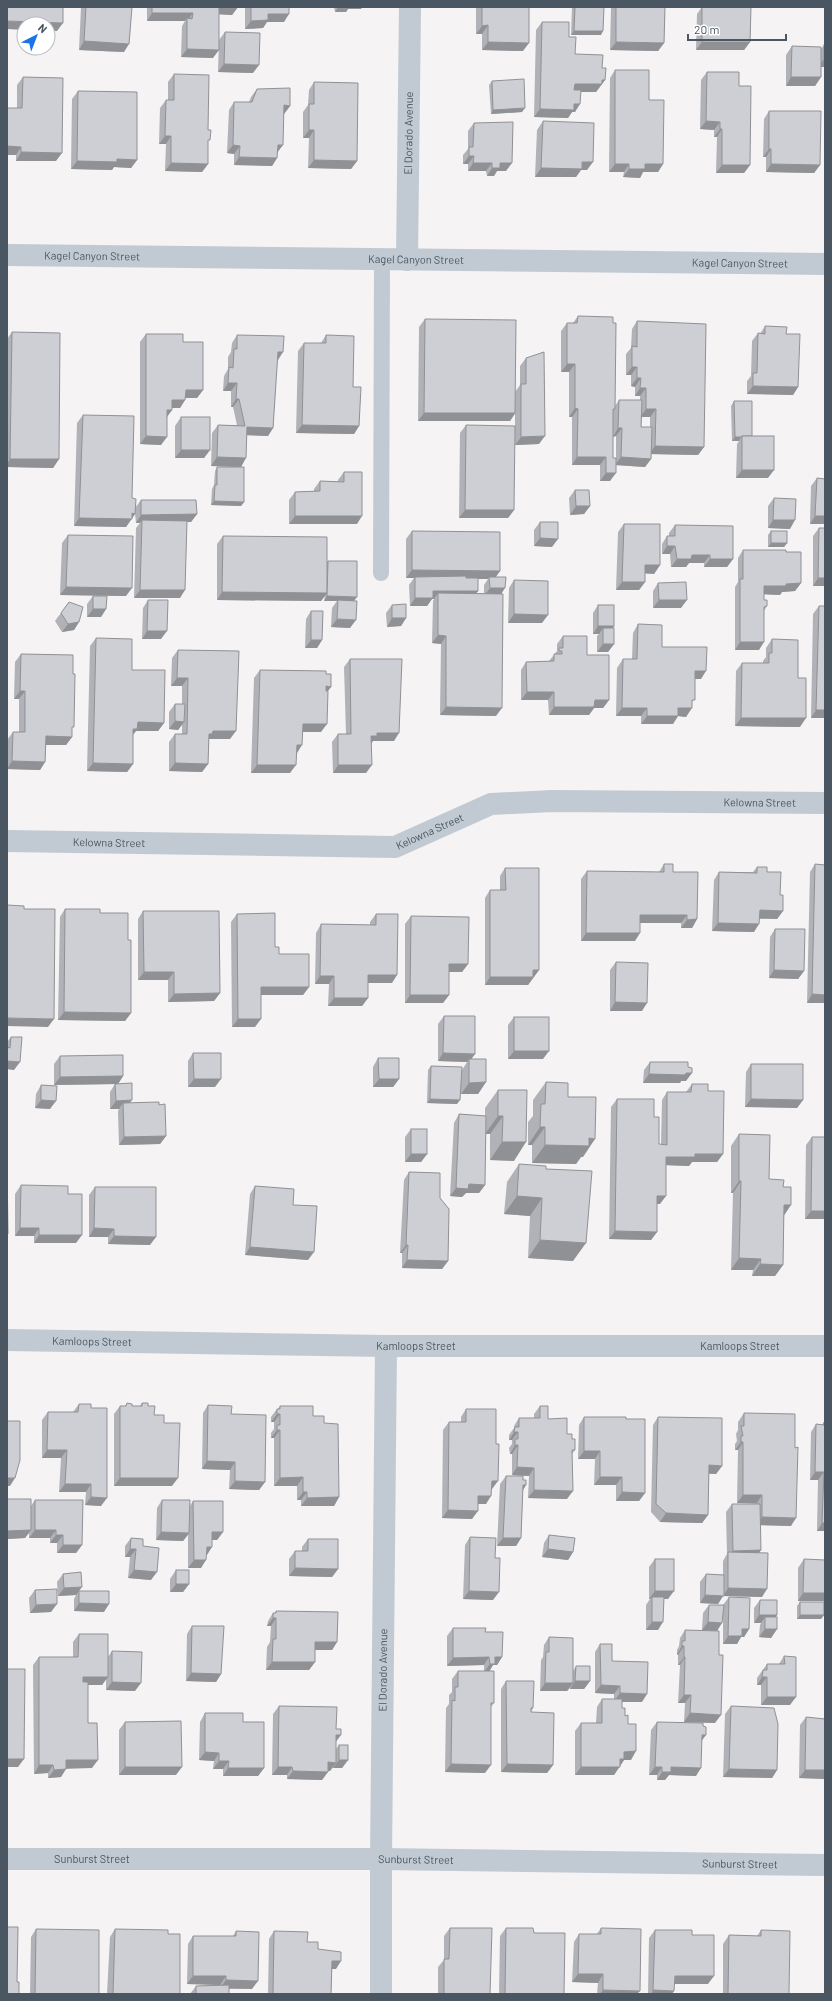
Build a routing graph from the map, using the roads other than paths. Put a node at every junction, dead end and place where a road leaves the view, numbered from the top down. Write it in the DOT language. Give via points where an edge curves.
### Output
graph roads {
  1 [pos="410,7"];
  2 [pos="7,255"];
  3 [pos="382,260"];
  4 [pos="407,260"];
  5 [pos="825,264"];
  6 [pos="381,573"];
  7 [pos="825,803"];
  8 [pos="7,840"];
  9 [pos="7,1340"];
  10 [pos="386,1346"];
  11 [pos="825,1346"];
  12 [pos="7,1858"];
  13 [pos="381,1859"];
  14 [pos="825,1865"];
  15 [pos="381,1994"];
  1 -- 4 [label="street, El Dorado Avenue"];
  2 -- 3 [label="street, Kagel Canyon Street"];
  3 -- 4 [label="street, Kagel Canyon Street"];
  3 -- 6 [label="lane"];
  4 -- 5 [label="street, Kagel Canyon Street"];
  7 -- 8 [label="street, Kelowna Street" via="552,801 491,804 395,847"];
  9 -- 10 [label="street, Kamloops Street"];
  10 -- 11 [label="street, Kamloops Street"];
  10 -- 13 [label="street, El Dorado Avenue"];
  12 -- 13 [label="street, Sunburst Street"];
  13 -- 14 [label="street, Sunburst Street"];
  13 -- 15 [label="street, El Dorado Avenue"];
}
